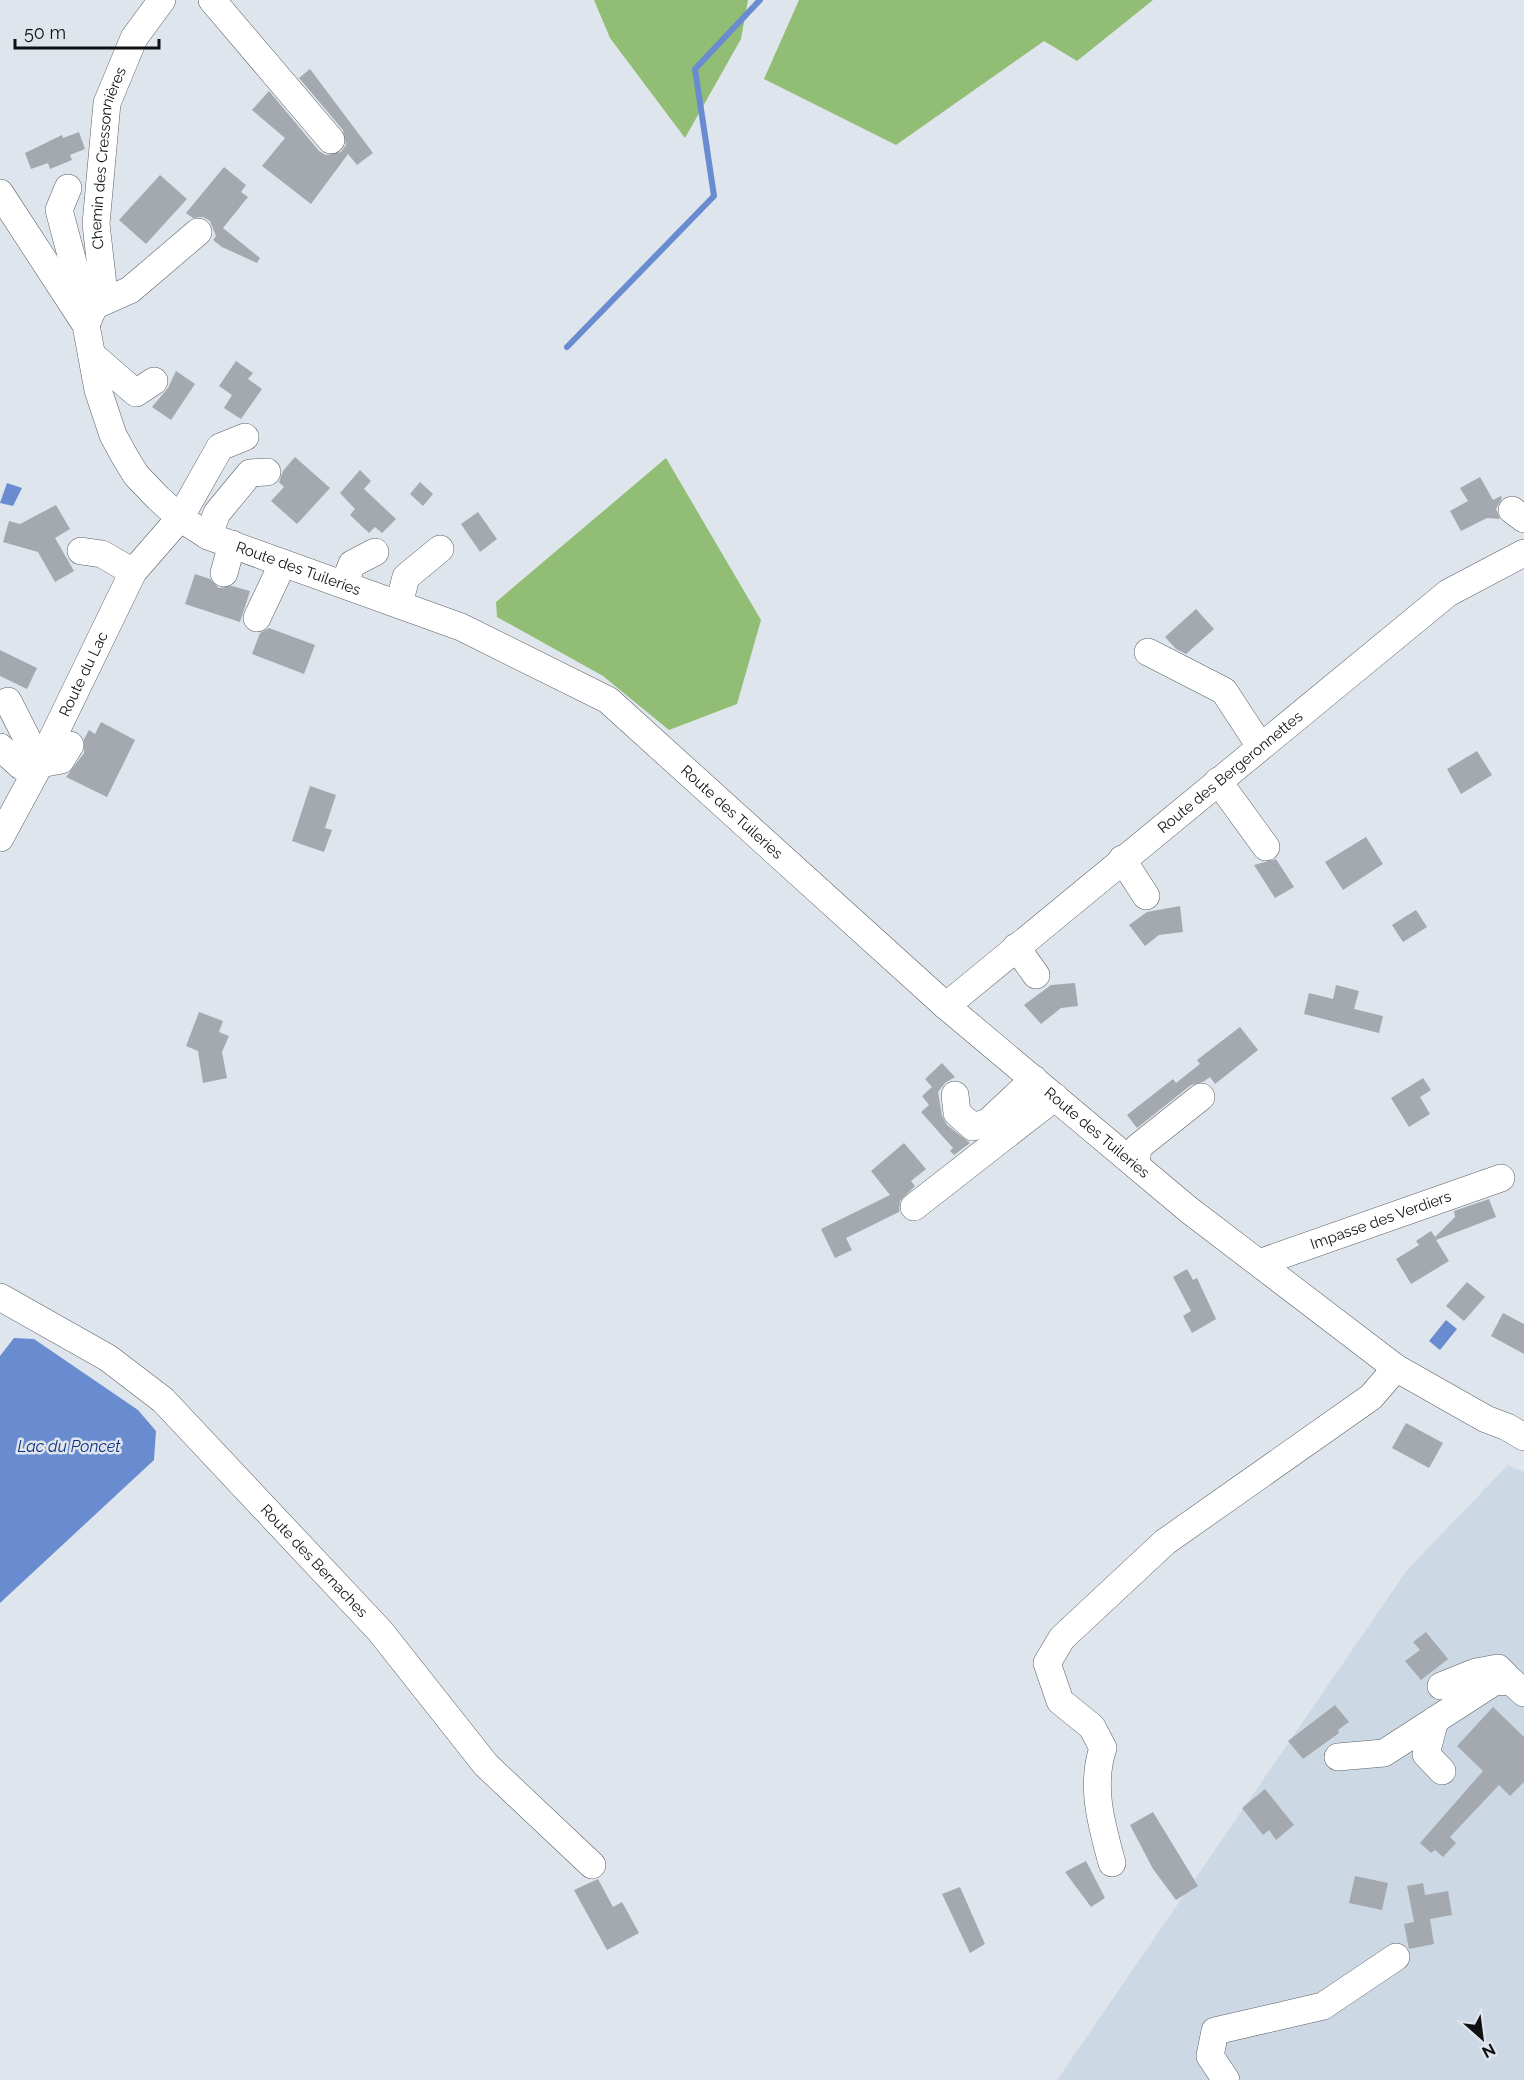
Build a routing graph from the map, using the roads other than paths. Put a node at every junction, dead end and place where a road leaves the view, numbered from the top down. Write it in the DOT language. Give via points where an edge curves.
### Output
graph roads {
  1 [pos="162,0"];
  2 [pos="212,0"];
  3 [pos="331,140"];
  4 [pos="68,188"];
  5 [pos="0,194"];
  6 [pos="198,232"];
  7 [pos="90,316"];
  8 [pos="92,355"];
  9 [pos="154,381"];
  10 [pos="246,437"];
  11 [pos="267,472"];
  12 [pos="180,518"];
  13 [pos="220,540"];
  14 [pos="440,549"];
  15 [pos="81,550"];
  16 [pos="375,552"];
  17 [pos="1524,554"];
  18 [pos="283,562"];
  19 [pos="133,572"];
  20 [pos="224,573"];
  21 [pos="344,584"];
  22 [pos="399,604"];
  23 [pos="257,618"];
  24 [pos="1149,652"];
  25 [pos="8,701"];
  26 [pos="70,745"];
  27 [pos="1260,746"];
  28 [pos="0,747"];
  29 [pos="38,768"];
  30 [pos="1218,781"];
  31 [pos="0,838"];
  32 [pos="1266,847"];
  33 [pos="1122,859"];
  34 [pos="1146,896"];
  35 [pos="1016,947"];
  36 [pos="1036,975"];
  37 [pos="946,1006"];
  38 [pos="1034,1079"];
  39 [pos="955,1095"];
  40 [pos="1055,1097"];
  41 [pos="1201,1097"];
  42 [pos="1136,1165"];
  43 [pos="1502,1178"];
  44 [pos="914,1207"];
  45 [pos="1259,1263"];
  46 [pos="0,1298"];
  47 [pos="1396,1368"];
  48 [pos="1524,1437"];
  49 [pos="1441,1686"];
  50 [pos="1518,1687"];
  51 [pos="1435,1720"];
  52 [pos="1338,1757"];
  53 [pos="1442,1771"];
  54 [pos="1112,1863"];
  55 [pos="592,1865"];
  56 [pos="1396,1957"];
  57 [pos="1226,2080"];
  1 -- 7 [label="street, Chemin des Cressonnières" via="134,38 106,103 96,224 103,285"];
  2 -- 3 [label="street"];
  4 -- 7 [label="street" via="59,210"];
  5 -- 7 [label="street, Route des Tuileries"];
  6 -- 7 [label="street" via="130,290"];
  7 -- 8 [label="street, Route des Tuileries"];
  8 -- 9 [label="street" via="136,393"];
  8 -- 12 [label="street, Route des Tuileries" via="98,390 113,435 136,475"];
  10 -- 12 [label="street, Route du Lac" via="220,447"];
  11 -- 13 [label="street" via="250,473 217,513"];
  12 -- 13 [label="street, Route des Tuileries"];
  12 -- 19 [label="street, Route du Lac"];
  13 -- 18 [label="street, Route des Tuileries"];
  13 -- 20 [label="street"];
  14 -- 22 [label="street" via="406,578"];
  15 -- 19 [label="street" via="102,554"];
  16 -- 21 [label="street" via="352,564"];
  17 -- 27 [label="street, Route des Bergeronnettes" via="1448,593"];
  18 -- 21 [label="street, Route des Tuileries"];
  18 -- 23 [label="street"];
  19 -- 29 [label="street, Route du Lac"];
  21 -- 22 [label="street, Route des Tuileries"];
  22 -- 37 [label="street, Route des Tuileries" via="461,627 608,700"];
  24 -- 27 [label="street" via="1224,691"];
  25 -- 29 [label="street"];
  26 -- 29 [label="street" via="61,760"];
  27 -- 30 [label="street, Route des Bergeronnettes"];
  28 -- 29 [label="street" via="21,766"];
  29 -- 31 [label="street, Route du Lac"];
  30 -- 32 [label="street"];
  30 -- 33 [label="street, Route des Bergeronnettes"];
  33 -- 34 [label="street"];
  33 -- 35 [label="street, Route des Bergeronnettes"];
  35 -- 36 [label="street"];
  35 -- 37 [label="street, Route des Bergeronnettes"];
  37 -- 38 [label="street, Route des Tuileries"];
  38 -- 39 [label="street" via="988,1122 973,1127 957,1113"];
  38 -- 40 [label="street, Route des Tuileries"];
  40 -- 42 [label="street, Route des Tuileries"];
  40 -- 44 [label="street"];
  41 -- 42 [label="street" via="1138,1147"];
  42 -- 45 [label="street, Route des Tuileries"];
  43 -- 45 [label="street, Impasse des Verdiers"];
  45 -- 47 [label="street, Route des Tuileries"];
  46 -- 55 [label="street, Route des Bernaches" via="108,1358 163,1400 380,1631 486,1766"];
  47 -- 48 [label="street, Route des Tuileries"];
  47 -- 54 [label="street" via="1371,1397 1165,1542 1062,1638 1047,1663 1060,1701 1092,1727 1103,1749 1096,1769 1100,1819"];
  49 -- 50 [label="street" via="1498,1668"];
  50 -- 51 [label="street" via="1494,1682"];
  51 -- 52 [label="street" via="1384,1754"];
  51 -- 53 [label="street" via="1426,1754"];
  56 -- 57 [label="street" via="1323,2006 1215,2031 1210,2056"];
}
